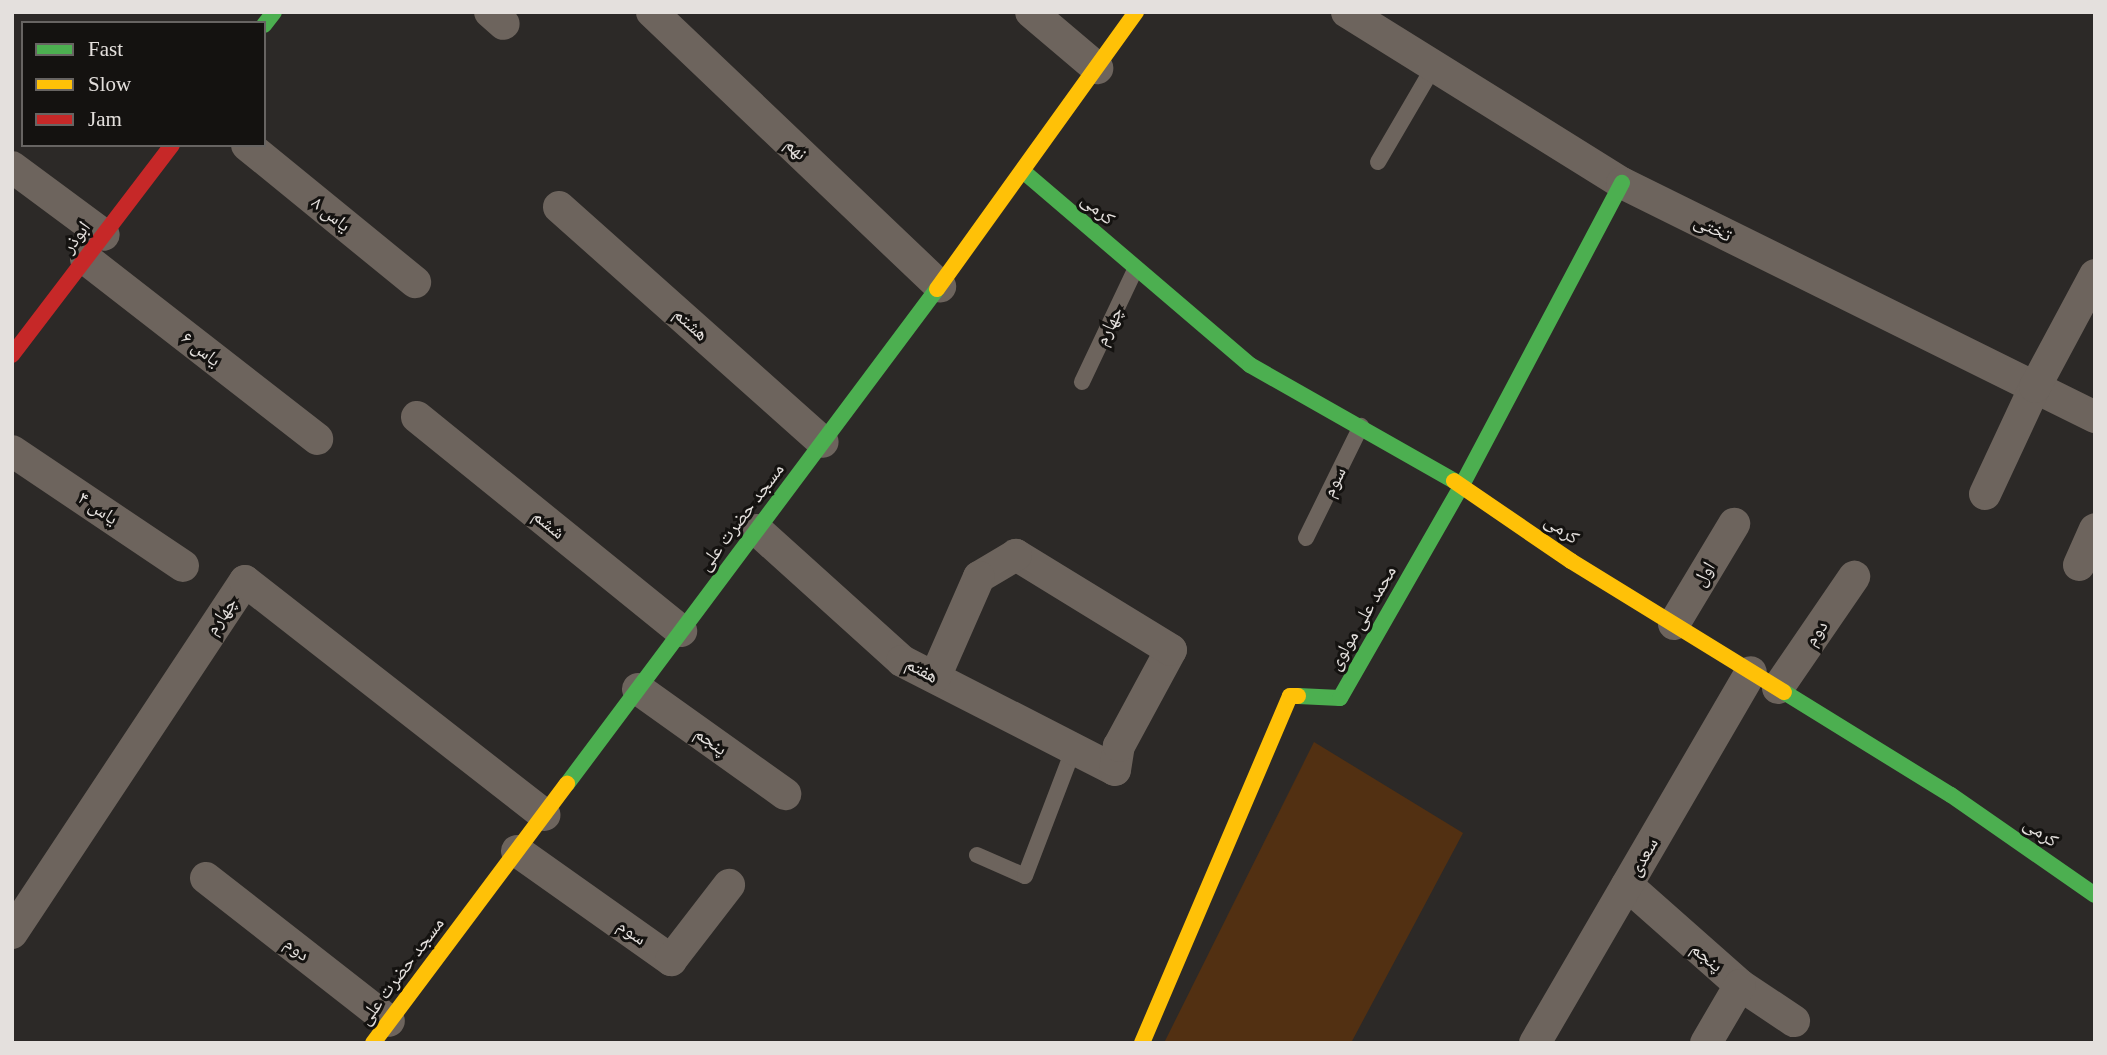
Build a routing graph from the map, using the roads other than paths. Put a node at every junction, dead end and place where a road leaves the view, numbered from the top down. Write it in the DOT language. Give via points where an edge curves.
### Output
graph roads {
  1 [pos="652,12"];
  2 [pos="1031,12"];
  3 [pos="1136,12"];
  4 [pos="1347,12"];
  5 [pos="1097,68"];
  6 [pos="1433,68"];
  7 [pos="170,147"];
  8 [pos="249,147"];
  9 [pos="1378,162"];
  10 [pos="12,167"];
  11 [pos="1024,172"];
  12 [pos="1622,183"];
  13 [pos="559,207"];
  14 [pos="95,247"];
  15 [pos="1135,270"];
  16 [pos="2095,275"];
  17 [pos="415,282"];
  18 [pos="940,286"];
  19 [pos="12,355"];
  20 [pos="1082,382"];
  21 [pos="2035,387"];
  22 [pos="417,417"];
  23 [pos="2095,417"];
  24 [pos="1361,426"];
  25 [pos="317,439"];
  26 [pos="823,442"];
  27 [pos="12,451"];
  28 [pos="1462,485"];
  29 [pos="1985,494"];
  30 [pos="1734,524"];
  31 [pos="2095,529"];
  32 [pos="757,530"];
  33 [pos="1306,538"];
  34 [pos="2079,565"];
  35 [pos="183,566"];
  36 [pos="1854,577"];
  37 [pos="1674,624"];
  38 [pos="681,631"];
  39 [pos="1751,672"];
  40 [pos="935,677"];
  41 [pos="1778,688"];
  42 [pos="638,689"];
  43 [pos="1074,748"];
  44 [pos="785,793"];
  45 [pos="544,815"];
  46 [pos="517,851"];
  47 [pos="977,855"];
  48 [pos="206,878"];
  49 [pos="729,885"];
  50 [pos="1627,885"];
  51 [pos="2095,895"];
  52 [pos="12,933"];
  53 [pos="1740,985"];
  54 [pos="1794,1021"];
  55 [pos="381,1032"];
  56 [pos="1142,1043"];
  57 [pos="1535,1043"];
  58 [pos="1706,1043"];
  1 -- 18 [label="street, نهم"];
  2 -- 5 [label="street"];
  3 -- 5 [label="street, مسجد حضرت علی"];
  4 -- 6 [label="street, تختی"];
  5 -- 11 [label="street, مسجد حضرت علی"];
  6 -- 9 [label="lane"];
  6 -- 12 [label="street, تختی"];
  7 -- 14 [label="street, ابوذر"];
  8 -- 17 [label="street, یاس ۸"];
  10 -- 14 [label="street, یاس ۶"];
  11 -- 15 [label="street, کرمی"];
  11 -- 18 [label="street, مسجد حضرت علی"];
  12 -- 21 [label="street, تختی"];
  12 -- 28 [label="street, محمد علی مولوی"];
  13 -- 26 [label="street, هشتم"];
  14 -- 19 [label="street, ابوذر"];
  14 -- 25 [label="street, یاس ۶"];
  15 -- 20 [label="lane, چهارم"];
  15 -- 24 [label="street, کرمی" via="1250,365"];
  16 -- 21 [label="street"];
  18 -- 26 [label="street, مسجد حضرت علی"];
  21 -- 23 [label="street, تختی"];
  21 -- 29 [label="street"];
  22 -- 38 [label="street, ششم"];
  24 -- 28 [label="street, کرمی"];
  24 -- 33 [label="lane, سوم"];
  26 -- 32 [label="street, مسجد حضرت علی"];
  27 -- 35 [label="street, یاس ۴"];
  28 -- 37 [label="street, کرمی" via="1571,561"];
  28 -- 56 [label="street, محمد علی مولوی" via="1340,698 1290,696"];
  30 -- 37 [label="street, اول"];
  31 -- 34 [label="street"];
  32 -- 38 [label="street, مسجد حضرت علی"];
  32 -- 40 [label="street, هفتم" via="902,661"];
  36 -- 41 [label="street, دوم"];
  37 -- 39 [label="street, کرمی"];
  38 -- 42 [label="street, مسجد حضرت علی"];
  39 -- 41 [label="street, کرمی"];
  39 -- 50 [label="street, سعدی"];
  40 -- 43 [label="street, هفتم"];
  40 -- 43 [label="street, هفتم" via="979,577 1016,555 1171,650 1119,746 1115,770"];
  41 -- 51 [label="street, کرمی" via="1951,795"];
  42 -- 44 [label="street, پنجم"];
  42 -- 45 [label="street, مسجد حضرت علی"];
  43 -- 47 [label="lane" via="1025,876"];
  45 -- 46 [label="street, مسجد حضرت علی"];
  45 -- 52 [label="street, چهارم" via="245,581"];
  46 -- 49 [label="street, سوم" via="671,960"];
  46 -- 55 [label="street, مسجد حضرت علی"];
  48 -- 55 [label="street, دوم"];
  50 -- 53 [label="street, پنجم"];
  50 -- 57 [label="street, سعدی"];
  53 -- 54 [label="street, پنجم"];
  53 -- 58 [label="street"];
}
